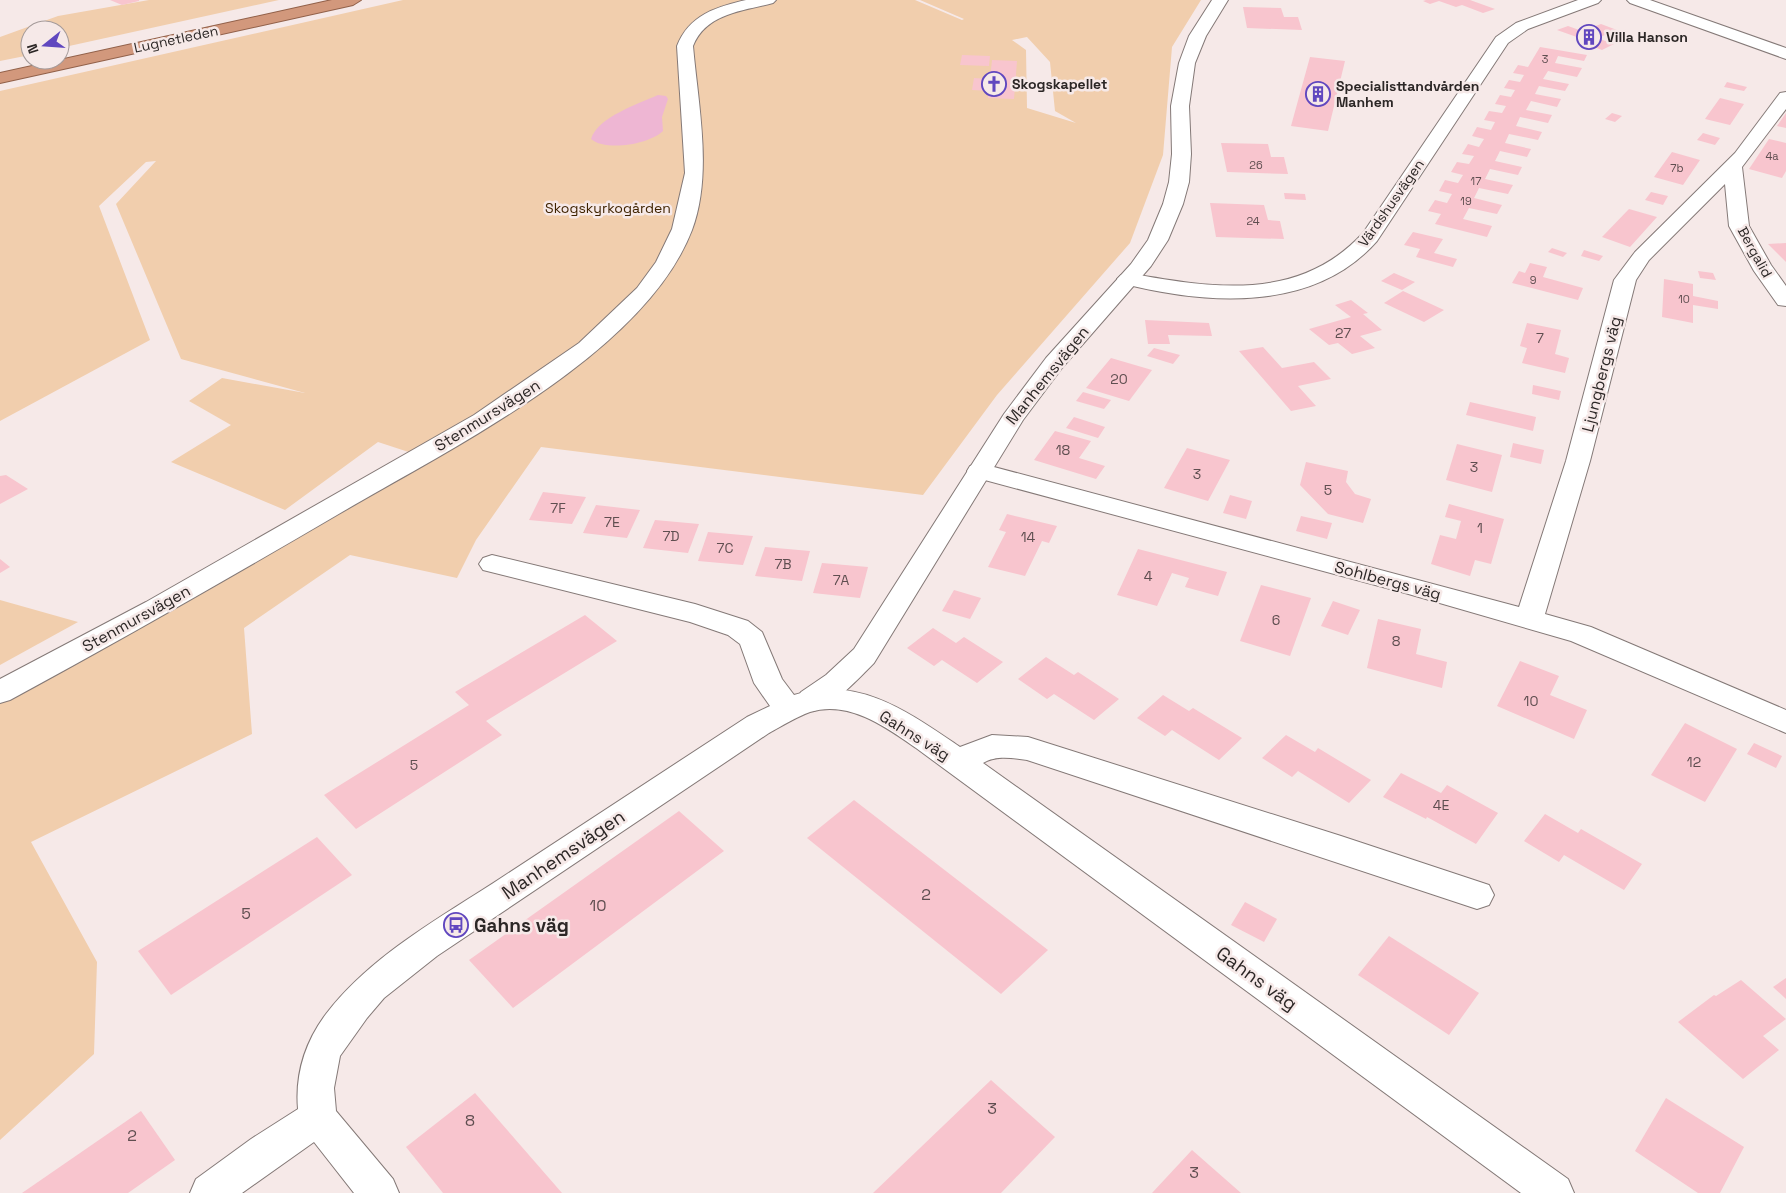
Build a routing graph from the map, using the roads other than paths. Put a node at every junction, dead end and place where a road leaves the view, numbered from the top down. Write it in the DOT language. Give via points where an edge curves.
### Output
graph roads {
  1 [pos="353,0"];
  2 [pos="768,0"];
  3 [pos="1220,0"];
  4 [pos="1593,0"];
  5 [pos="1635,0"];
  6 [pos="1786,54"];
  7 [pos="0,78"];
  8 [pos="1786,97"];
  9 [pos="1733,166"];
  10 [pos="1128,279"];
  11 [pos="1786,300"];
  12 [pos="978,471"];
  13 [pos="492,564"];
  14 [pos="1529,619"];
  15 [pos="0,692"];
  16 [pos="800,705"];
  17 [pos="1786,722"];
  18 [pos="960,763"];
  19 [pos="1477,895"];
  20 [pos="318,1118"];
  21 [pos="210,1193"];
  22 [pos="379,1193"];
  23 [pos="1554,1193"];
  1 -- 7 [label="highway, Lugnetleden"];
  2 -- 15 [label="street, Stenmursvägen" via="705,19 687,37 694,173 682,229 666,262 645,293 586,348 482,420 156,609"];
  3 -- 10 [label="street, Manhemsvägen" via="1198,32 1182,87 1182,146 1173,205 1157,242"];
  4 -- 10 [label="street, Värdshusvägen" via="1522,26 1502,40 1370,237 1343,263 1326,273 1296,283 1252,291 1214,292"];
  5 -- 6 [label="street"];
  8 -- 9 [label="street"];
  9 -- 11 [label="street, Bergalid" via="1739,226 1762,267"];
  9 -- 14 [label="street, Ljungbergs väg" via="1642,256 1625,280 1583,444"];
  10 -- 12 [label="street, Manhemsvägen" via="1037,384"];
  12 -- 14 [label="street, Sohlbergs väg"];
  12 -- 16 [label="street, Manhemsvägen" via="864,656 849,672"];
  13 -- 16 [label="street" via="738,628 752,639 769,683"];
  14 -- 17 [label="street, Sohlbergs väg" via="1604,643"];
  16 -- 18 [label="street, Gahns väg" via="854,701 890,716"];
  16 -- 20 [label="street, Manhemsvägen" via="725,745 425,946 372,988 338,1027 323,1052 315,1088"];
  18 -- 19 [label="street, Gahns väg" via="985,746 1028,749"];
  18 -- 23 [label="street, Gahns väg"];
  20 -- 21 [label="street"];
  20 -- 22 [label="street"];
}
